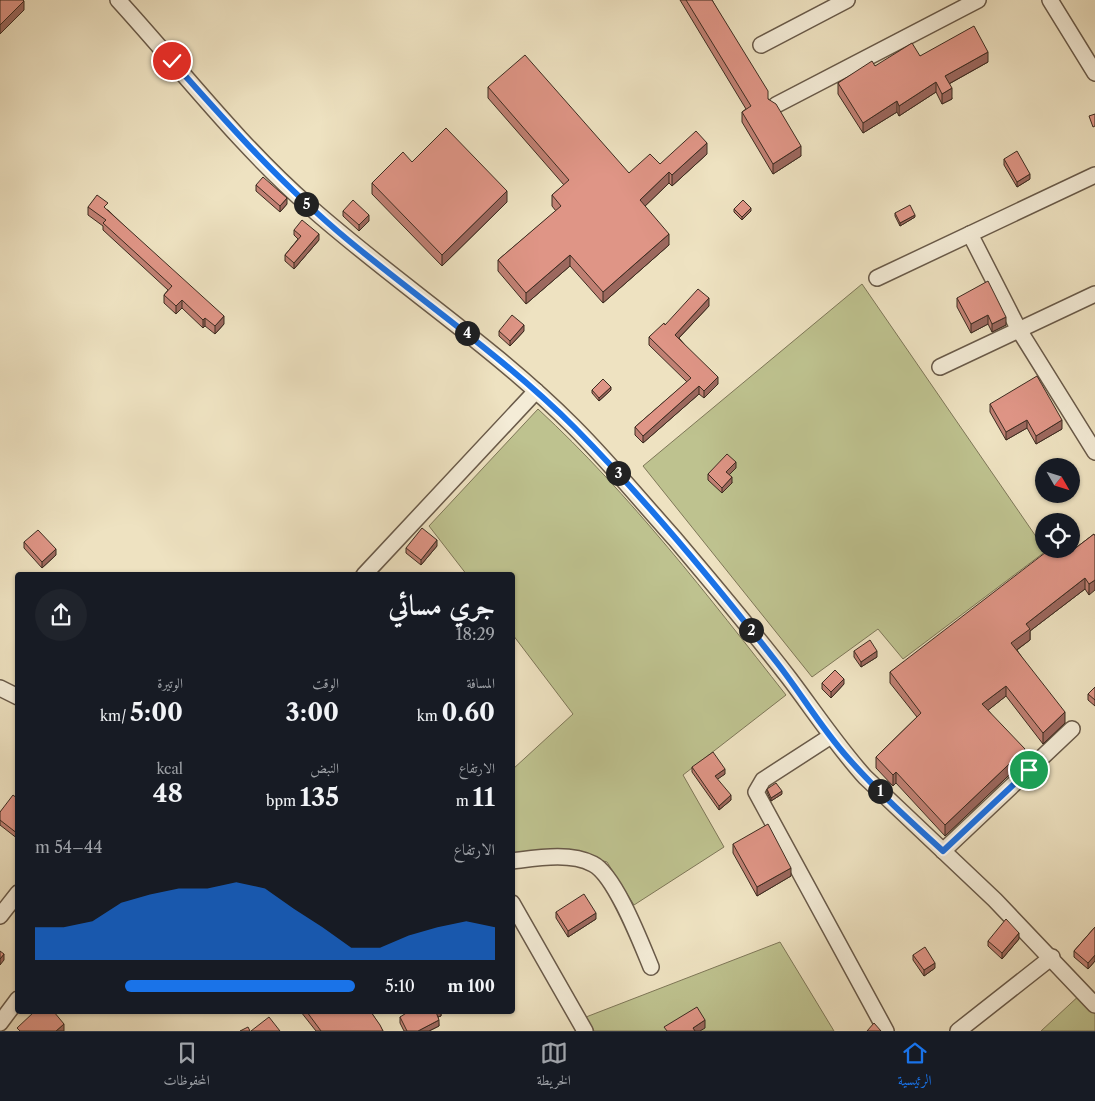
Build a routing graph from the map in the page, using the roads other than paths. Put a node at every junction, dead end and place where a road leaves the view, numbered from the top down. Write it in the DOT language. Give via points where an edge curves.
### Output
graph roads {
  1 [pos="118,0"];
  2 [pos="847,0"];
  3 [pos="978,0"];
  4 [pos="1050,0"];
  5 [pos="761,45"];
  6 [pos="1095,73"];
  7 [pos="776,105"];
  8 [pos="1095,175"];
  9 [pos="970,234"];
  10 [pos="876,278"];
  11 [pos="1095,294"];
  12 [pos="1018,330"];
  13 [pos="940,367"];
  14 [pos="536,391"];
  15 [pos="1095,452"];
  16 [pos="367,572"];
  17 [pos="0,688"];
  18 [pos="15,696"];
  19 [pos="1072,729"];
  20 [pos="831,736"];
  21 [pos="943,851"];
  22 [pos="515,861"];
  23 [pos="15,896"];
  24 [pos="515,908"];
  25 [pos="0,916"];
  26 [pos="1052,957"];
  27 [pos="651,967"];
  28 [pos="15,1003"];
  29 [pos="1095,1005"];
  30 [pos="0,1023"];
  31 [pos="585,1031"];
  32 [pos="886,1031"];
  33 [pos="958,1031"];
  1 -- 14 [label="street" via="241,139 307,205 475,338"];
  2 -- 5 [label="street"];
  3 -- 7 [label="street"];
  4 -- 6 [label="street"];
  8 -- 9 [label="street"];
  9 -- 10 [label="street"];
  9 -- 12 [label="street"];
  11 -- 12 [label="street"];
  12 -- 13 [label="street"];
  12 -- 15 [label="street"];
  14 -- 16 [label="street"];
  14 -- 20 [label="street" via="621,476 722,594"];
  17 -- 18 [label="street"];
  19 -- 21 [label="street"];
  20 -- 21 [label="street" via="865,777"];
  20 -- 32 [label="street" via="763,780 756,792"];
  21 -- 26 [label="street"];
  22 -- 27 [label="street" via="571,858 592,863 602,870 630,917"];
  23 -- 25 [label="street"];
  24 -- 31 [label="street"];
  26 -- 29 [label="street"];
  26 -- 33 [label="street"];
  28 -- 30 [label="street"];
}
